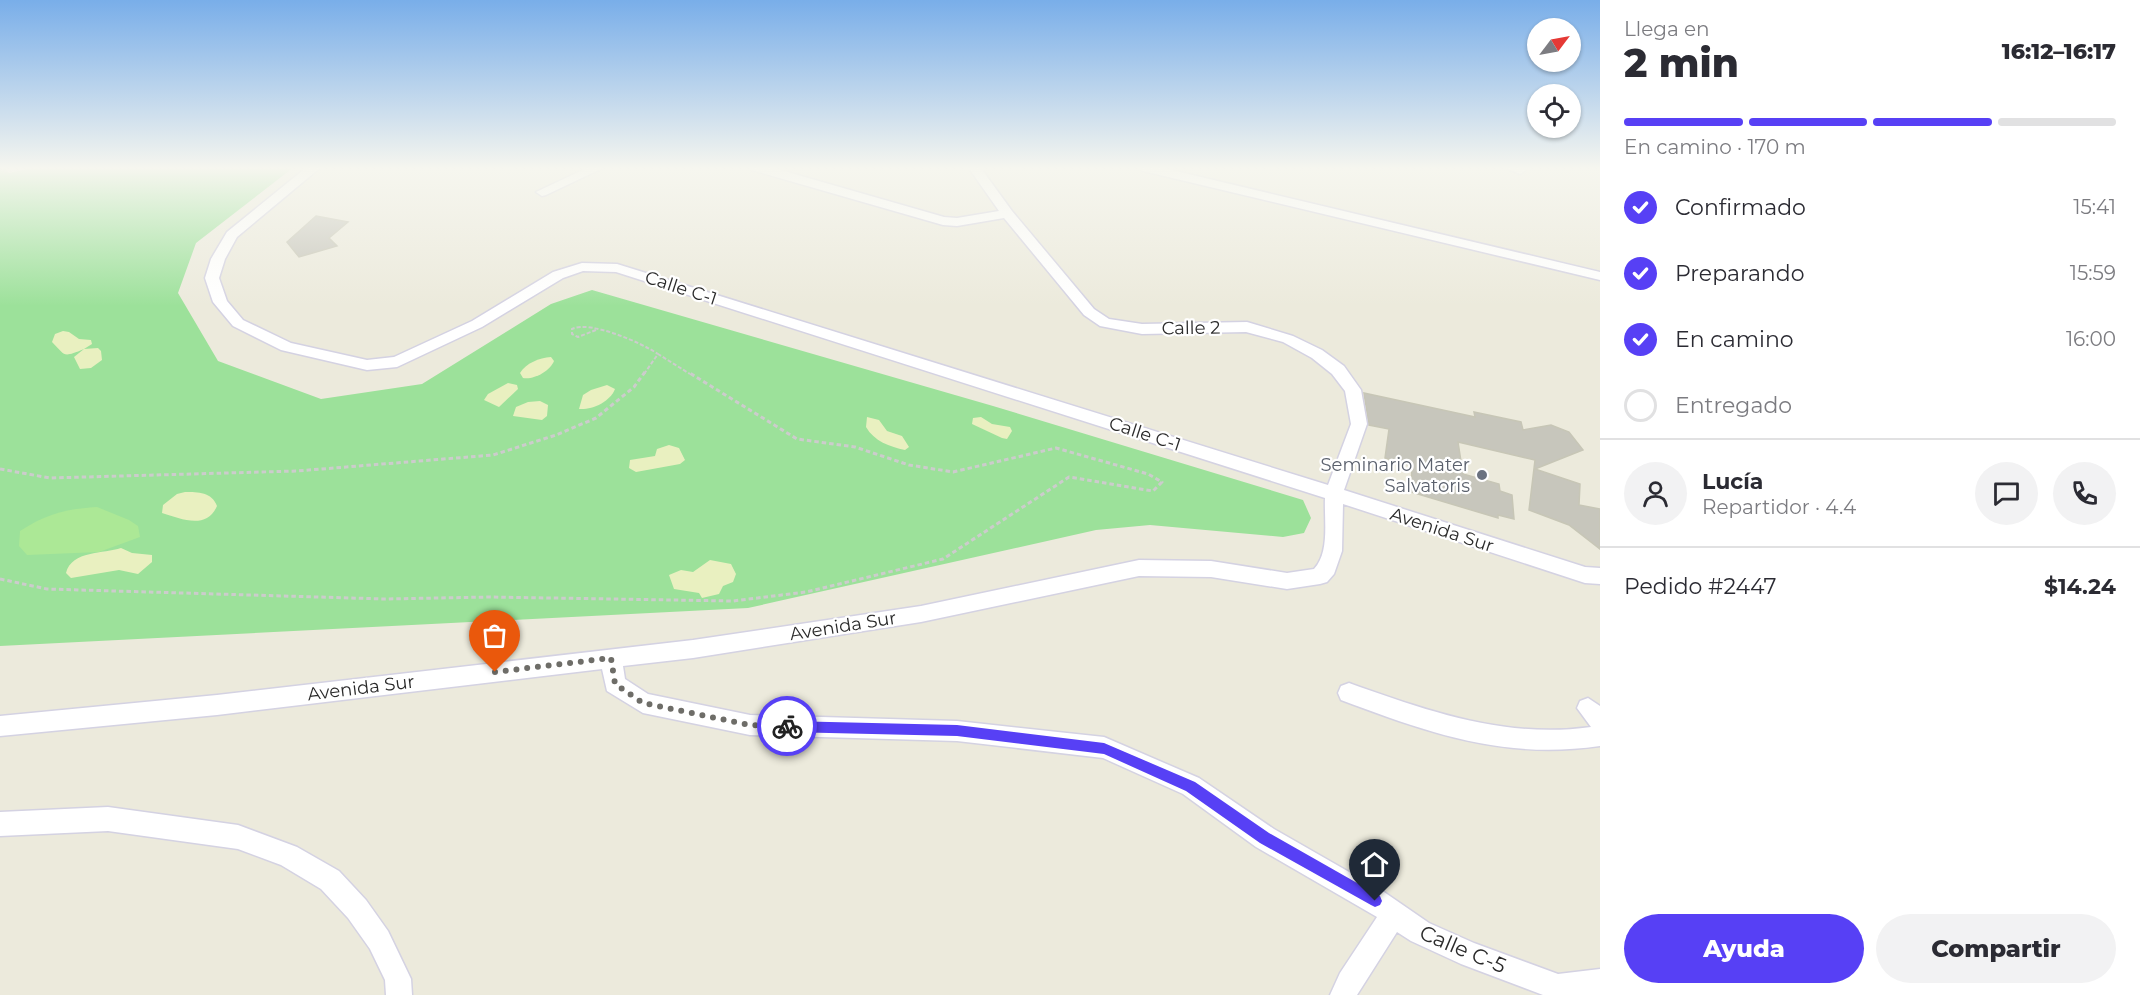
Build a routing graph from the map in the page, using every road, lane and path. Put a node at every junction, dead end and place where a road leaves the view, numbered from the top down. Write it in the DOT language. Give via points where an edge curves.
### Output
graph roads {
  1 [pos="258,213"];
  2 [pos="917,213"];
  3 [pos="1338,213"];
  4 [pos="1007,214"];
  5 [pos="1600,276"];
  6 [pos="596,330"];
  7 [pos="658,354"];
  8 [pos="0,469"];
  9 [pos="1335,494"];
  10 [pos="1600,576"];
  11 [pos="0,579"];
  12 [pos="611,658"];
  13 [pos="1349,693"];
  14 [pos="0,726"];
  15 [pos="1600,736"];
  16 [pos="0,824"];
  17 [pos="1394,914"];
  18 [pos="1600,982"];
  19 [pos="399,995"];
  20 [pos="1343,995"];
  1 -- 9 [label="street, Calle C-1" via="232,235 212,278 220,302 238,323 286,347 367,365 397,362 477,324 558,275 582,267 617,268"];
  2 -- 4 [label="street" via="957,222"];
  3 -- 5 [label="street"];
  4 -- 9 [label="street, Calle 2" via="1089,312 1105,323 1142,329 1247,327 1288,339 1338,370 1353,390 1359,423"];
  6 -- 6 [label="path" via="578,326 572,334 578,337"];
  6 -- 7 [label="path" via="629,338"];
  7 -- 8 [label="path" via="634,387 596,418 493,455 297,471 50,478"];
  7 -- 11 [label="path" via="797,439 855,447 909,465 953,472 1056,448 1148,474 1162,482 1153,491 1069,477 943,559 806,591 733,601 385,599 47,590"];
  9 -- 10 [label="street, Avenida Sur" via="1585,575"];
  9 -- 12 [label="street, Avenida Sur" via="1334,551 1320,576 1287,581 1211,569 1139,568 921,614"];
  12 -- 14 [label="street, Avenida Sur" via="217,705"];
  12 -- 17 [label="street, Calle C-5" via="615,684 643,703 750,725 957,731 1104,748 1191,786 1265,838"];
  13 -- 15 [label="street" via="1437,724 1499,735 1575,741"];
  16 -- 19 [label="street" via="108,819 238,837 288,856 330,880 357,909 379,940 398,979"];
  17 -- 18 [label="street, Calle C-5" via="1419,932 1470,955 1558,987"];
  17 -- 20 [label="street"];
}
